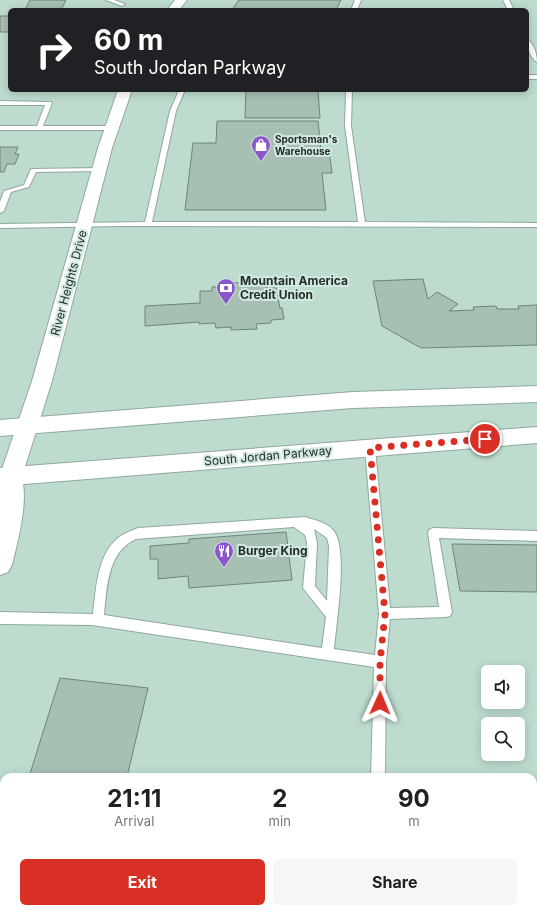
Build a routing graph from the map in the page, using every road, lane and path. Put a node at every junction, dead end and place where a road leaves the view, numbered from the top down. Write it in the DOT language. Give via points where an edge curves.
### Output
graph roads {
  1 [pos="109,0"];
  2 [pos="181,0"];
  3 [pos="124,2"];
  4 [pos="175,8"];
  5 [pos="529,44"];
  6 [pos="537,60"];
  7 [pos="124,92"];
  8 [pos="181,92"];
  9 [pos="349,92"];
  10 [pos="0,103"];
  11 [pos="0,128"];
  12 [pos="39,128"];
  13 [pos="111,128"];
  14 [pos="99,170"];
  15 [pos="0,191"];
  16 [pos="8,191"];
  17 [pos="0,211"];
  18 [pos="148,224"];
  19 [pos="362,224"];
  20 [pos="537,225"];
  21 [pos="0,226"];
  22 [pos="84,226"];
  23 [pos="537,394"];
  24 [pos="28,426"];
  25 [pos="0,428"];
  26 [pos="537,435"];
  27 [pos="370,448"];
  28 [pos="4,480"];
  29 [pos="295,522"];
  30 [pos="537,536"];
  31 [pos="0,565"];
  32 [pos="385,614"];
  33 [pos="331,615"];
  34 [pos="0,618"];
  35 [pos="98,620"];
  36 [pos="328,654"];
  37 [pos="380,662"];
  38 [pos="378,773"];
  1 -- 3 [label="lane"];
  2 -- 4 [label="main road"];
  5 -- 6 [label="lane"];
  7 -- 13 [label="main road, River Heights Drive"];
  8 -- 18 [label="lane" via="173,111"];
  9 -- 19 [label="lane" via="348,126"];
  10 -- 12 [label="lane" via="49,103"];
  11 -- 12 [label="lane"];
  12 -- 13 [label="lane"];
  13 -- 14 [label="main road, River Heights Drive"];
  14 -- 16 [label="lane" via="33,170 27,186"];
  14 -- 22 [label="main road, River Heights Drive"];
  15 -- 16 [label="lane"];
  16 -- 17 [label="lane"];
  18 -- 19 [label="lane"];
  18 -- 22 [label="lane"];
  19 -- 20 [label="lane"];
  21 -- 22 [label="lane"];
  22 -- 24 [label="main road, River Heights Drive"];
  23 -- 24 [label="main road" via="353,400"];
  24 -- 25 [label="main road"];
  24 -- 28 [label="main road, River Heights Drive"];
  26 -- 27 [label="main road, South Jordan Parkway"];
  27 -- 28 [label="main road, South Jordan Parkway"];
  27 -- 32 [label="lane"];
  28 -- 31 [label="street, River Heights Drive" via="12,517"];
  29 -- 33 [label="lane" via="310,532 312,543 309,588"];
  29 -- 33 [label="lane" via="323,527 334,539"];
  29 -- 35 [label="lane" via="138,533 122,541 107,565"];
  30 -- 32 [label="lane" via="433,533 446,612"];
  32 -- 37 [label="lane"];
  33 -- 36 [label="lane"];
  34 -- 35 [label="lane"];
  35 -- 36 [label="lane"];
  36 -- 37 [label="lane"];
  37 -- 38 [label="lane"];
}
